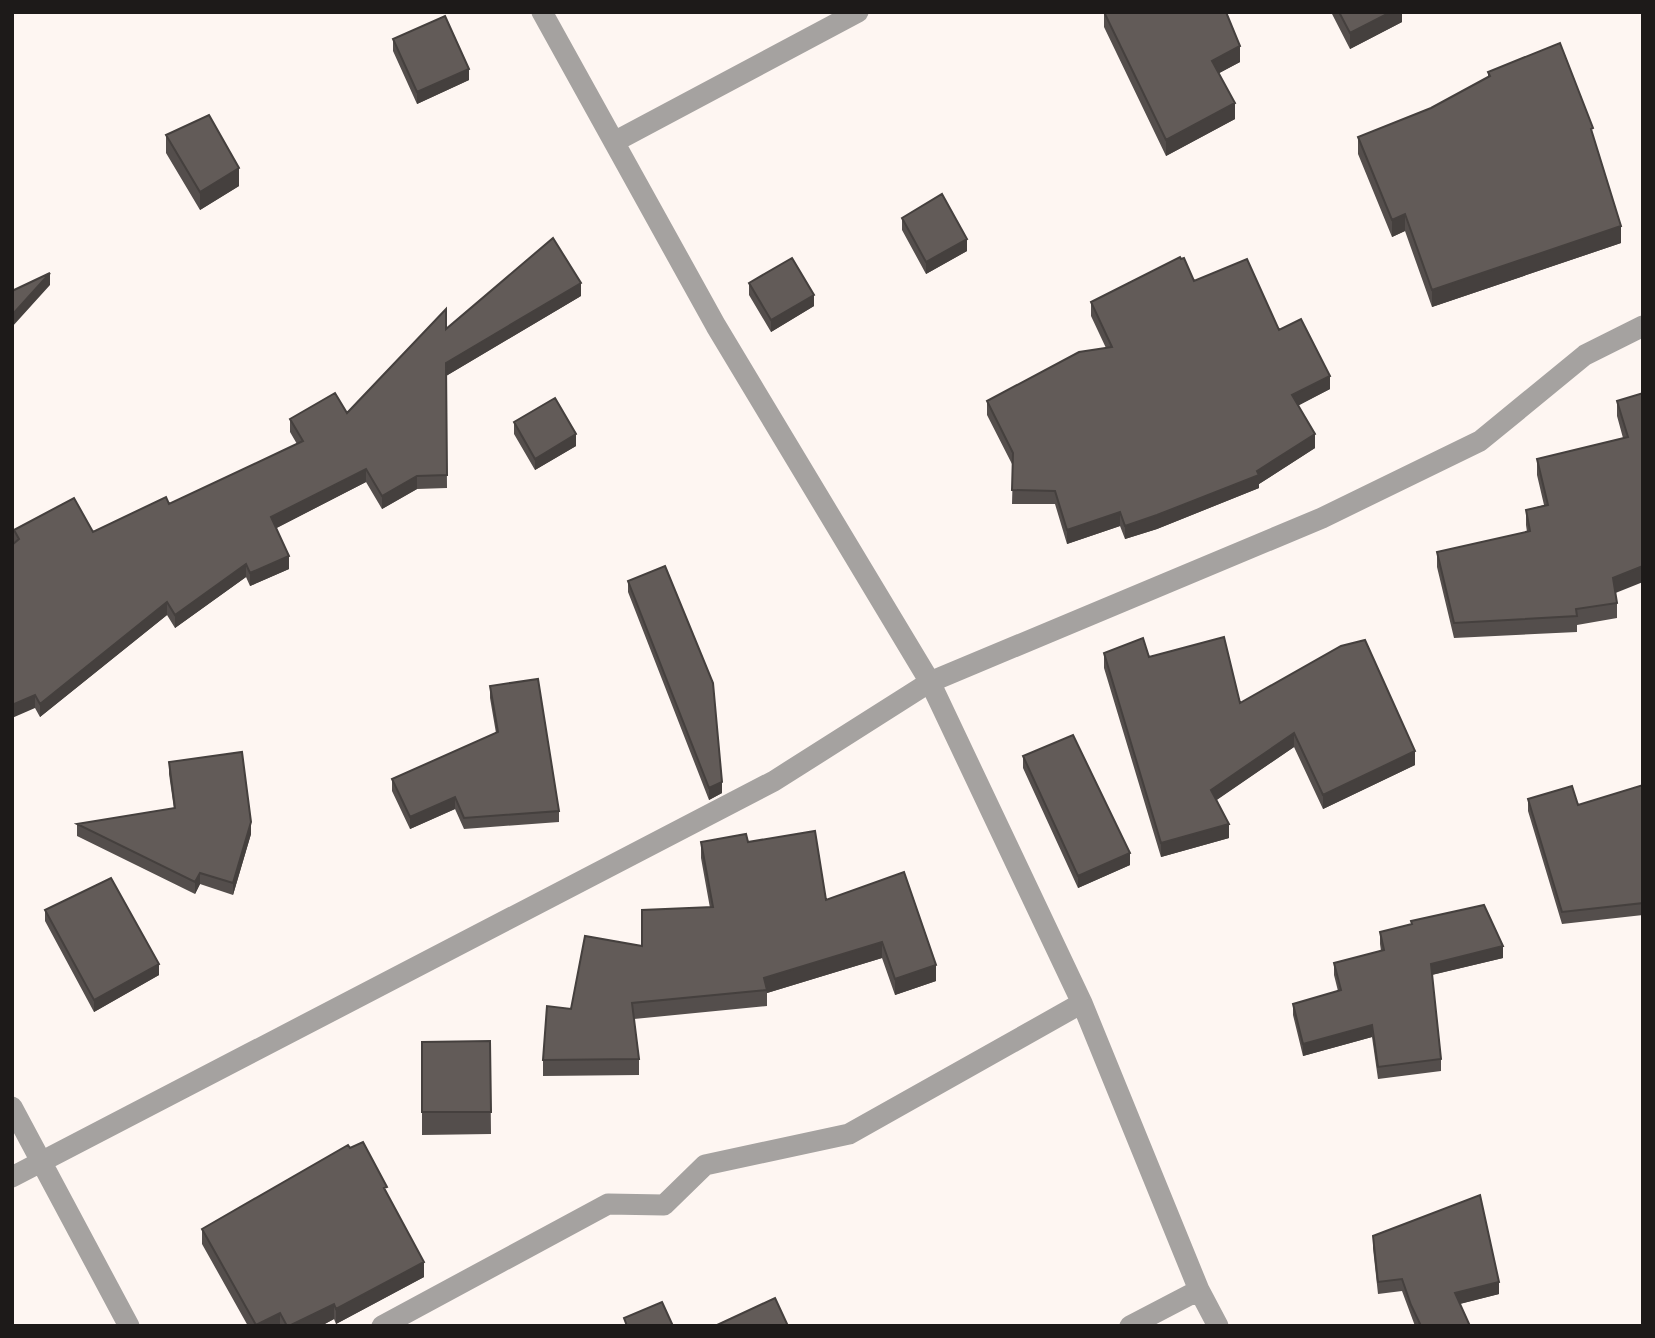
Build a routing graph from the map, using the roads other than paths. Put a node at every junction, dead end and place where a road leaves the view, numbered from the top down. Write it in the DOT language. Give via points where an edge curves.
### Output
graph roads {
  1 [pos="542,12"];
  2 [pos="858,12"];
  3 [pos="614,142"];
  4 [pos="1643,326"];
  5 [pos="930,682"];
  6 [pos="1082,1003"];
  7 [pos="12,1107"];
  8 [pos="41,1161"];
  9 [pos="12,1177"];
  10 [pos="1199,1290"];
  11 [pos="129,1326"];
  12 [pos="382,1326"];
  13 [pos="1129,1326"];
  14 [pos="1218,1326"];
  1 -- 3 [label="street"];
  2 -- 3 [label="street"];
  3 -- 5 [label="street" via="716,326"];
  4 -- 5 [label="street" via="1585,355 1480,441 1322,518"];
  5 -- 6 [label="street"];
  5 -- 8 [label="street" via="774,781"];
  6 -- 10 [label="street"];
  6 -- 12 [label="street" via="849,1135 705,1165 664,1205 608,1204"];
  7 -- 8 [label="street"];
  8 -- 9 [label="street"];
  8 -- 11 [label="street"];
  10 -- 13 [label="street"];
  10 -- 14 [label="street"];
}
